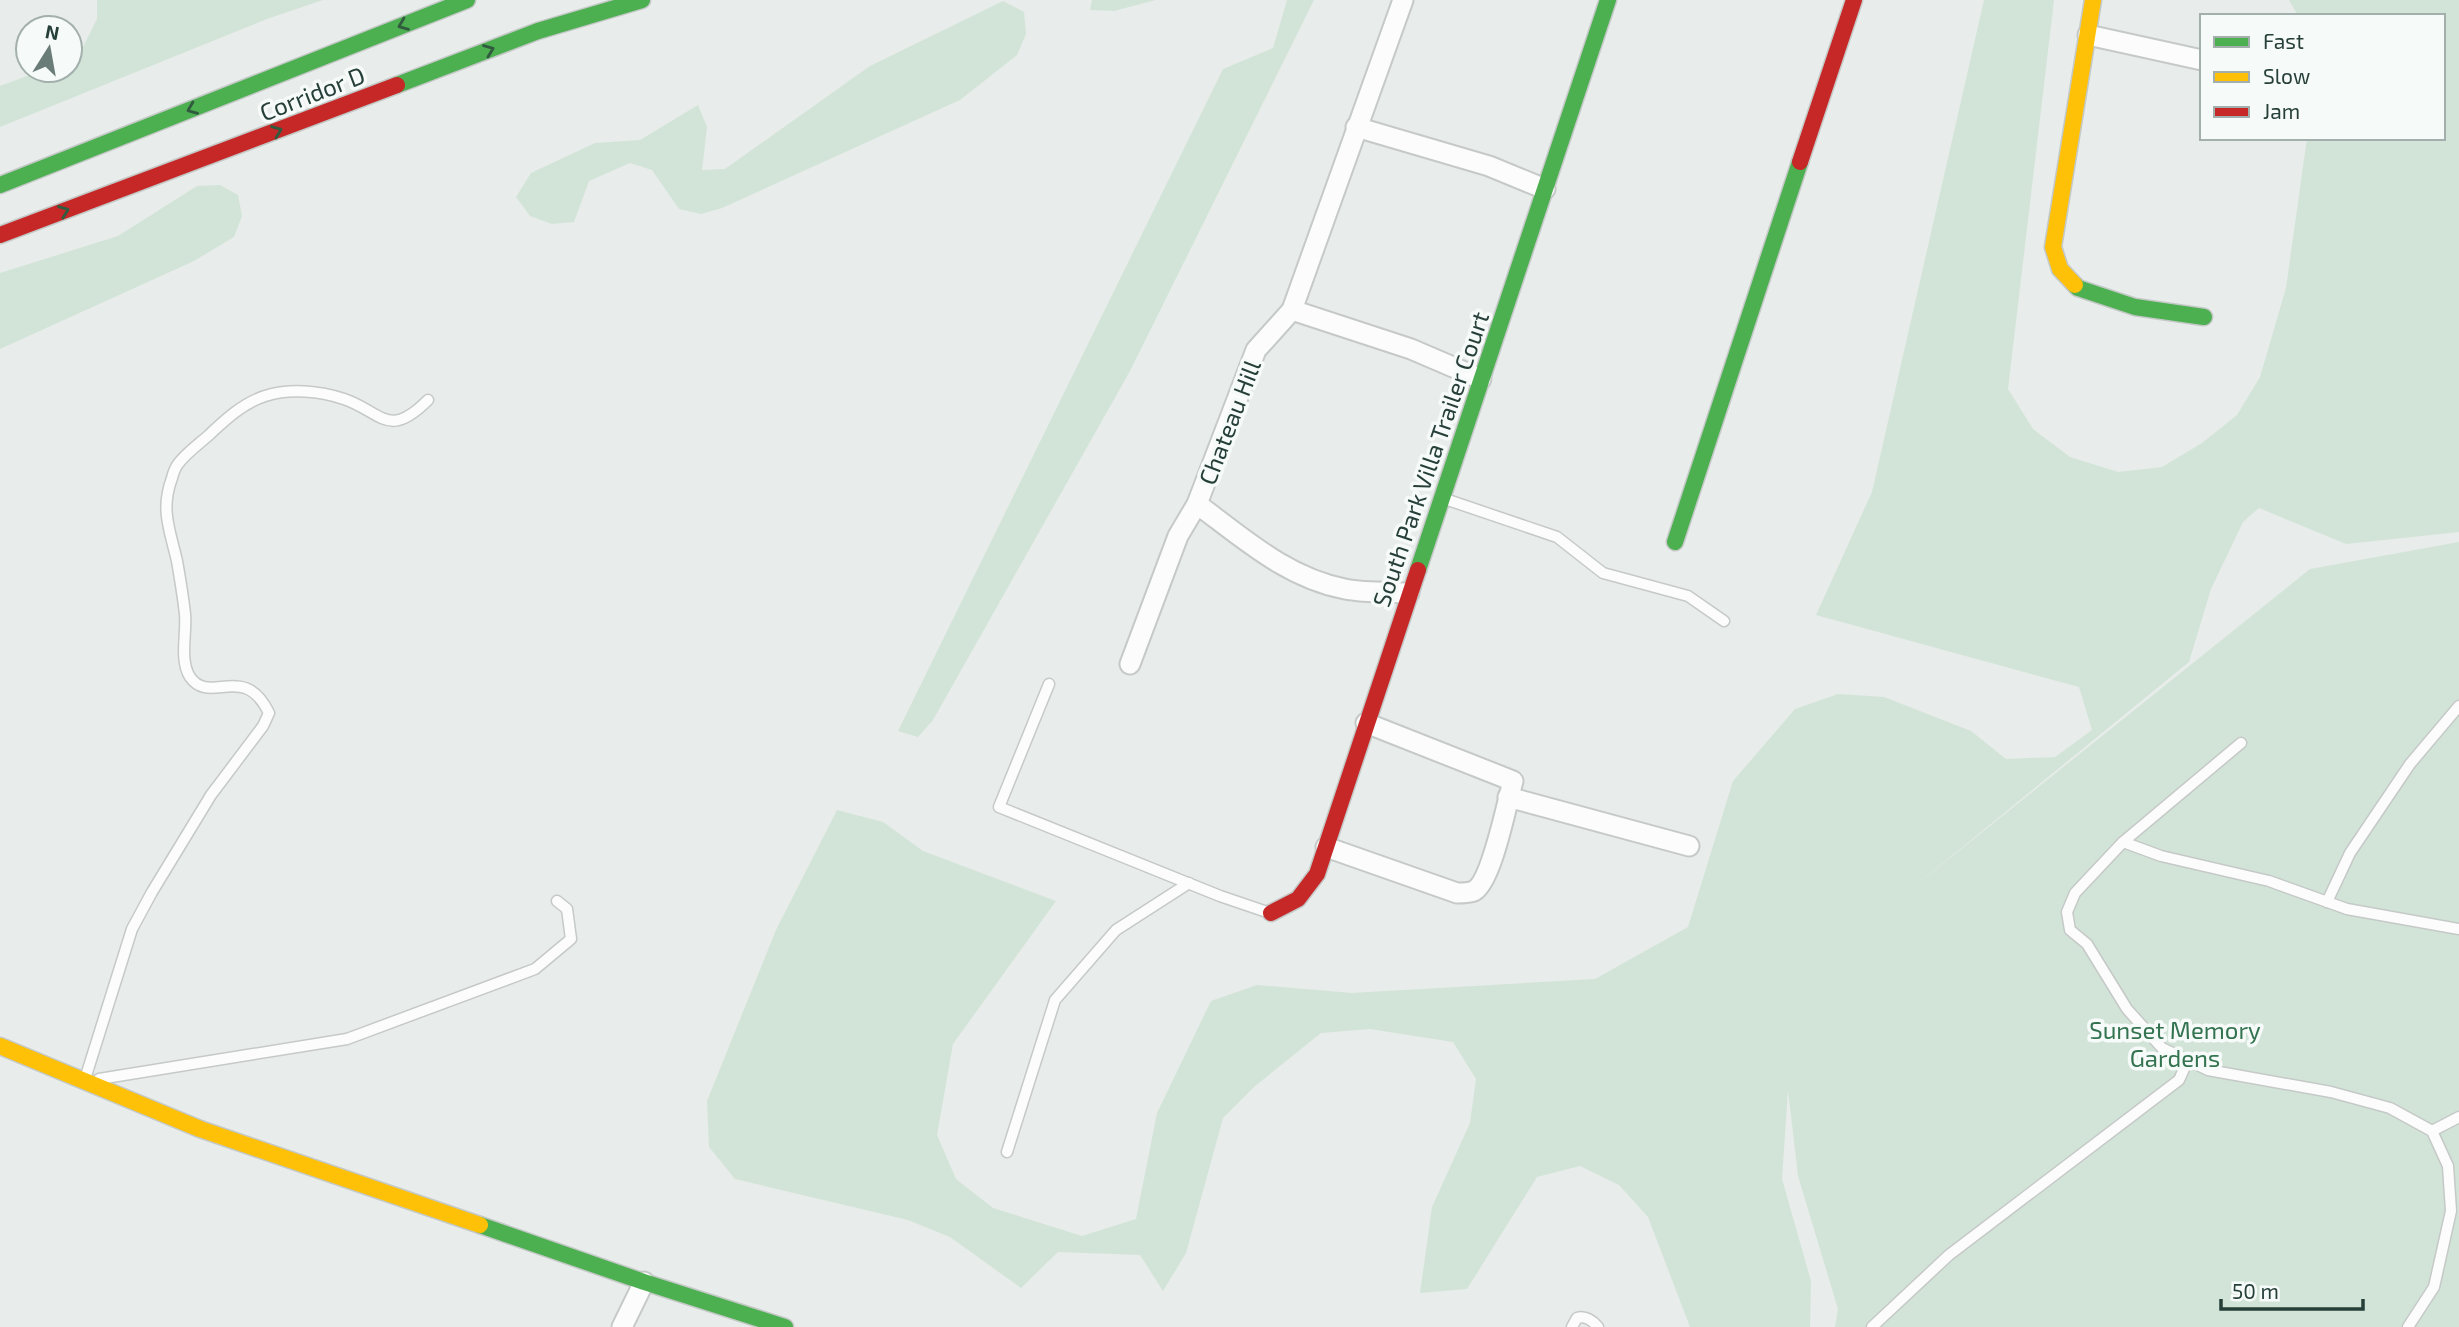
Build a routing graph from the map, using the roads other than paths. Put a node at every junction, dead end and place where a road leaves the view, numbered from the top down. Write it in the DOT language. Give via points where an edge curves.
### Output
graph roads {
  1 [pos="467,0"];
  2 [pos="642,0"];
  3 [pos="1404,0"];
  4 [pos="1608,0"];
  5 [pos="1854,0"];
  6 [pos="2093,0"];
  7 [pos="2088,35"];
  8 [pos="2200,60"];
  9 [pos="1356,127"];
  10 [pos="0,185"];
  11 [pos="1545,189"];
  12 [pos="0,235"];
  13 [pos="1292,310"];
  14 [pos="2204,317"];
  15 [pos="1481,379"];
  16 [pos="428,400"];
  17 [pos="1441,498"];
  18 [pos="1197,504"];
  19 [pos="1675,542"];
  20 [pos="1409,593"];
  21 [pos="1724,621"];
  22 [pos="1130,664"];
  23 [pos="1049,684"];
  24 [pos="2459,706"];
  25 [pos="1366,723"];
  26 [pos="2241,743"];
  27 [pos="1508,797"];
  28 [pos="2123,842"];
  29 [pos="1689,846"];
  30 [pos="1326,847"];
  31 [pos="1189,883"];
  32 [pos="557,901"];
  33 [pos="2327,902"];
  34 [pos="1271,914"];
  35 [pos="2459,929"];
  36 [pos="0,1046"];
  37 [pos="2188,1060"];
  38 [pos="84,1082"];
  39 [pos="2459,1117"];
  40 [pos="2432,1131"];
  41 [pos="1007,1152"];
  42 [pos="644,1282"];
  43 [pos="622,1327"];
  44 [pos="785,1327"];
  45 [pos="1572,1327"];
  46 [pos="1598,1327"];
  47 [pos="1872,1327"];
  48 [pos="2408,1327"];
  1 -- 10 [label="main road, Corridor D, one-way"];
  12 -- 2 [label="main road, Corridor D, one-way" via="538,31"];
  3 -- 9 [label="street, Chateau Hill"];
  4 -- 11 [label="main road, South Park Villa Trailer Court"];
  5 -- 19 [label="main road"];
  6 -- 7 [label="main road"];
  7 -- 8 [label="street"];
  7 -- 14 [label="main road" via="2053,247 2060,269 2078,288 2135,307"];
  9 -- 11 [label="street" via="1489,166"];
  9 -- 13 [label="street, Chateau Hill"];
  11 -- 15 [label="main road, South Park Villa Trailer Court"];
  13 -- 15 [label="street" via="1411,349"];
  13 -- 18 [label="street, Chateau Hill" via="1256,350"];
  15 -- 17 [label="main road, South Park Villa Trailer Court"];
  16 -- 38 [label="lane" via="414,414 382,420 332,397 295,391 264,396 232,414 176,465 167,490 165,518 186,617 185,659 190,677 206,688 251,690 261,697 269,713 211,795 132,929"];
  17 -- 20 [label="main road, South Park Villa Trailer Court"];
  17 -- 21 [label="lane" via="1558,537 1603,573 1688,596"];
  18 -- 20 [label="street, Chateau Hill" via="1266,556 1306,579 1346,590"];
  18 -- 22 [label="street, Chateau Hill" via="1178,536"];
  20 -- 25 [label="main road, South Park Villa Trailer Court"];
  23 -- 31 [label="lane" via="999,807"];
  24 -- 33 [label="lane" via="2395,786 2350,853"];
  25 -- 27 [label="street" via="1513,781"];
  25 -- 30 [label="main road, South Park Villa Trailer Court"];
  26 -- 28 [label="lane"];
  27 -- 29 [label="street"];
  27 -- 30 [label="street" via="1495,852 1480,886 1472,892 1457,893"];
  28 -- 33 [label="lane" via="2161,856 2269,881"];
  28 -- 37 [label="lane" via="2076,893 2067,912 2070,930 2087,944 2127,1009 2162,1048"];
  30 -- 34 [label="main road, South Park Villa Trailer Court" via="1303,896 1289,908"];
  31 -- 34 [label="lane"];
  31 -- 41 [label="lane" via="1116,930 1055,1000"];
  32 -- 38 [label="lane" via="567,909 571,939 535,968 347,1039"];
  33 -- 35 [label="lane"];
  36 -- 38 [label="main road"];
  37 -- 40 [label="lane" via="2208,1070 2331,1092 2390,1108"];
  37 -- 47 [label="lane" via="2179,1080 1949,1255"];
  38 -- 42 [label="main road" via="200,1129"];
  39 -- 40 [label="lane"];
  40 -- 48 [label="lane" via="2448,1166 2451,1211 2434,1287"];
  42 -- 43 [label="street"];
  42 -- 44 [label="main road"];
  45 -- 46 [label="lane" via="1580,1317"];
}
